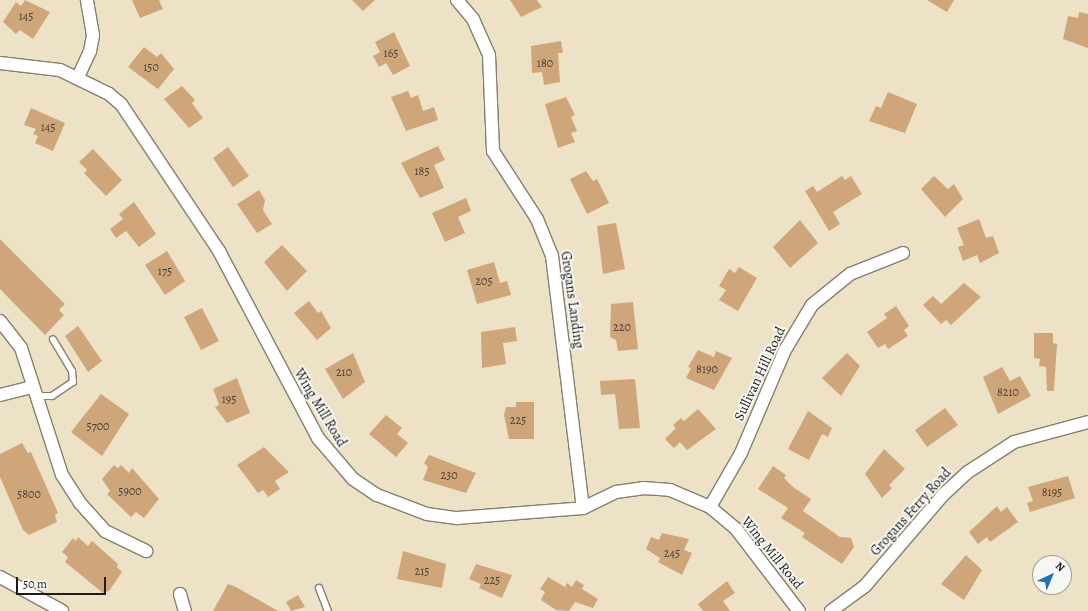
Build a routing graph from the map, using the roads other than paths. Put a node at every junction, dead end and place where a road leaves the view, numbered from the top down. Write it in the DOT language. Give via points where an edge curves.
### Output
graph roads {
  1 [pos="87,0"];
  2 [pos="457,0"];
  3 [pos="0,63"];
  4 [pos="78,77"];
  5 [pos="903,253"];
  6 [pos="0,321"];
  7 [pos="53,339"];
  8 [pos="34,391"];
  9 [pos="0,395"];
  10 [pos="1088,422"];
  11 [pos="710,507"];
  12 [pos="583,508"];
  13 [pos="146,550"];
  14 [pos="0,577"];
  15 [pos="319,588"];
  16 [pos="180,594"];
  17 [pos="55,609"];
  18 [pos="185,611"];
  19 [pos="328,611"];
  20 [pos="799,611"];
  21 [pos="831,611"];
  1 -- 4 [label="street" via="93,35 90,51"];
  2 -- 12 [label="street, Grogans Landing" via="473,19 489,55 494,151 537,219 552,256"];
  3 -- 4 [label="street, Wing Mill Road" via="60,70"];
  4 -- 12 [label="street, Wing Mill Road" via="109,94 132,117 219,251 314,432 353,479 376,496 427,514 495,517"];
  5 -- 11 [label="street, Sullivan Hill Road" via="850,274 812,305 785,350 741,453"];
  6 -- 8 [label="street" via="21,348"];
  7 -- 8 [label="lane" via="72,371 73,382 52,396"];
  8 -- 9 [label="street"];
  8 -- 13 [label="street" via="62,475 80,503 105,531"];
  10 -- 21 [label="street, Grogans Ferry Road" via="1014,442 968,472 943,495 865,586"];
  11 -- 12 [label="street, Wing Mill Road" via="670,490 644,488 616,492"];
  11 -- 20 [label="street, Wing Mill Road" via="737,530"];
  14 -- 17 [label="street"];
  15 -- 19 [label="lane"];
  16 -- 18 [label="street"];
}
